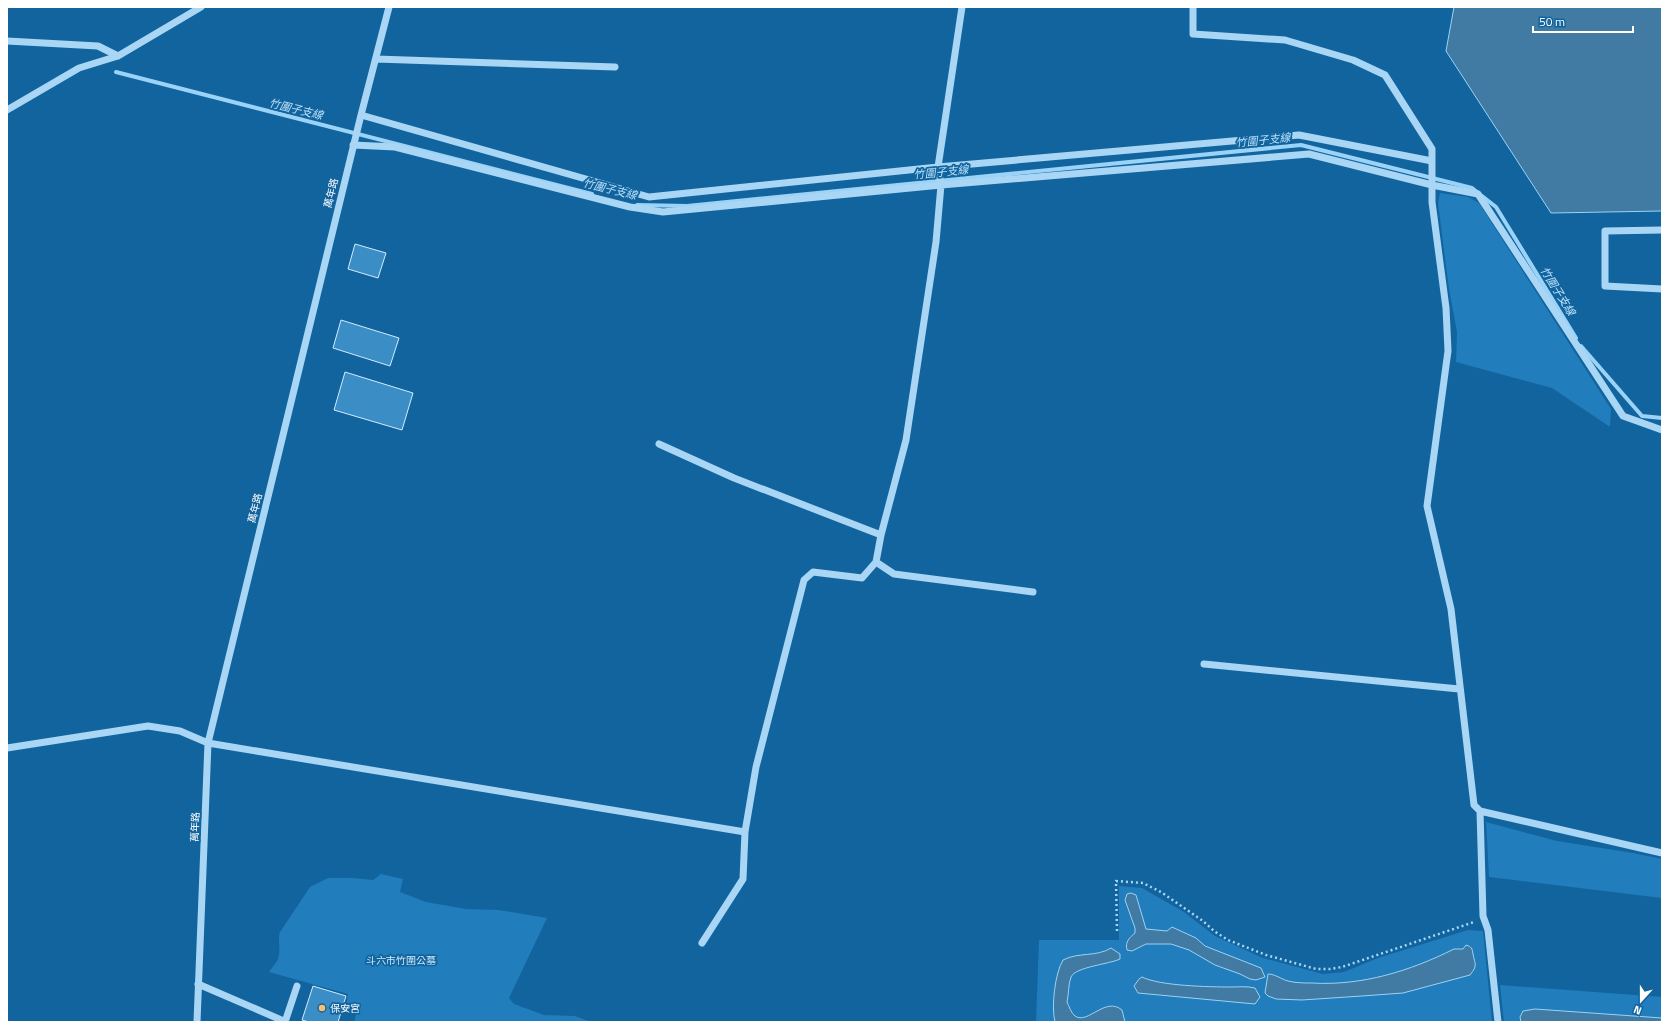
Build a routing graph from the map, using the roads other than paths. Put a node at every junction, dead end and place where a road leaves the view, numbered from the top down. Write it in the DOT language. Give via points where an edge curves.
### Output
graph roads {
  1 [pos="201,7"];
  2 [pos="389,7"];
  3 [pos="962,7"];
  4 [pos="1193,7"];
  5 [pos="7,41"];
  6 [pos="118,56"];
  7 [pos="376,59"];
  8 [pos="615,66"];
  9 [pos="7,110"];
  10 [pos="360,115"];
  11 [pos="353,145"];
  12 [pos="1432,161"];
  13 [pos="938,167"];
  14 [pos="941,185"];
  15 [pos="1432,185"];
  16 [pos="1662,230"];
  17 [pos="1662,289"];
  18 [pos="1662,430"];
  19 [pos="658,444"];
  20 [pos="881,535"];
  21 [pos="876,562"];
  22 [pos="1033,592"];
  23 [pos="1204,664"];
  24 [pos="1459,689"];
  25 [pos="208,743"];
  26 [pos="7,748"];
  27 [pos="1480,811"];
  28 [pos="745,832"];
  29 [pos="1662,853"];
  30 [pos="702,943"];
  31 [pos="198,984"];
  32 [pos="297,986"];
  33 [pos="197,1022"];
  34 [pos="286,1022"];
  35 [pos="1498,1022"];
  1 -- 6 [label="street"];
  2 -- 7 [label="street, 萬年路"];
  3 -- 13 [label="street"];
  4 -- 12 [label="street" via="1193,34 1285,40 1353,60 1385,75 1432,149"];
  5 -- 6 [label="street" via="98,46"];
  6 -- 9 [label="street" via="78,68"];
  7 -- 8 [label="street"];
  7 -- 10 [label="street, 萬年路"];
  10 -- 11 [label="street, 萬年路"];
  10 -- 13 [label="street" via="648,196"];
  11 -- 14 [label="street" via="394,147 630,207 663,212"];
  11 -- 25 [label="street, 萬年路"];
  12 -- 13 [label="street" via="1299,134"];
  12 -- 15 [label="street"];
  13 -- 14 [label="street"];
  14 -- 15 [label="street" via="1309,154"];
  14 -- 20 [label="street" via="936,242 906,440"];
  15 -- 18 [label="street" via="1478,194 1623,416"];
  15 -- 24 [label="street" via="1446,308 1448,351 1427,506 1451,609"];
  16 -- 17 [label="street" via="1605,231 1605,286"];
  19 -- 20 [label="street" via="734,478"];
  20 -- 21 [label="street"];
  21 -- 22 [label="street" via="894,574"];
  21 -- 28 [label="street" via="862,578 813,572 804,580 756,767"];
  23 -- 24 [label="street"];
  24 -- 27 [label="street" via="1474,805"];
  25 -- 26 [label="street" via="180,731 148,726"];
  25 -- 28 [label="street"];
  25 -- 31 [label="street, 萬年路"];
  27 -- 29 [label="street"];
  27 -- 35 [label="street" via="1484,918 1488,930"];
  28 -- 30 [label="street" via="743,879"];
  31 -- 33 [label="street, 萬年路"];
  31 -- 34 [label="street"];
  32 -- 34 [label="street"];
}
